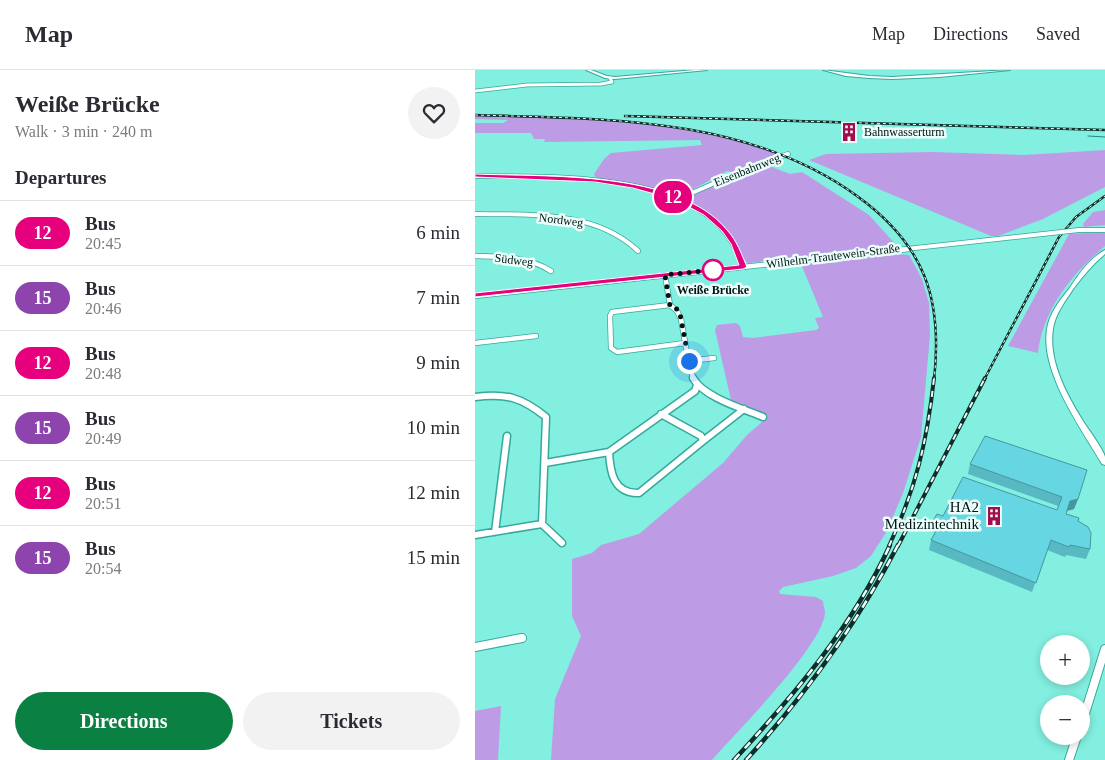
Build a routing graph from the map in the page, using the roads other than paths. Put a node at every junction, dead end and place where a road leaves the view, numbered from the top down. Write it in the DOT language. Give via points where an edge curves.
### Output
graph roads {
  1 [pos="588,70"];
  2 [pos="705,70"];
  3 [pos="825,70"];
  4 [pos="1008,70"];
  5 [pos="676,71"];
  6 [pos="611,80"];
  7 [pos="475,91"];
  8 [pos="788,154"];
  9 [pos="475,176"];
  10 [pos="678,199"];
  11 [pos="475,214"];
  12 [pos="1105,230"];
  13 [pos="638,251"];
  14 [pos="1105,252"];
  15 [pos="475,256"];
  16 [pos="743,267"];
  17 [pos="551,271"];
  18 [pos="665,275"];
  19 [pos="475,296"];
  20 [pos="670,306"];
  21 [pos="535,336"];
  22 [pos="475,343"];
  23 [pos="685,343"];
  24 [pos="714,358"];
  25 [pos="689,361"];
  26 [pos="697,386"];
  27 [pos="475,397"];
  28 [pos="744,409"];
  29 [pos="661,414"];
  30 [pos="763,417"];
  31 [pos="507,436"];
  32 [pos="703,441"];
  33 [pos="609,452"];
  34 [pos="1105,462"];
  35 [pos="545,463"];
  36 [pos="542,524"];
  37 [pos="495,532"];
  38 [pos="475,535"];
  39 [pos="562,543"];
  40 [pos="522,638"];
  41 [pos="475,647"];
  42 [pos="1105,650"];
  43 [pos="1090,698"];
  44 [pos="1074,745"];
  45 [pos="1069,760"];
  1 -- 6 [label="street"];
  2 -- 5 [label="street"];
  3 -- 4 [label="street" via="883,78"];
  5 -- 6 [label="street"];
  6 -- 7 [label="street" via="593,84 527,85"];
  8 -- 10 [label="street, Eisenbahnweg"];
  9 -- 10 [label="street" via="595,180 634,186"];
  10 -- 16 [label="street" via="706,214 724,230 734,244"];
  11 -- 13 [label="street, Nordweg" via="582,221 625,238"];
  12 -- 16 [label="street, Wilhelm-Trautewein-Straße, bridge" via="1079,230"];
  14 -- 34 [label="street" via="1087,267 1059,306 1049,340 1051,360 1061,384"];
  15 -- 17 [label="street, Südweg" via="529,259"];
  16 -- 18 [label="street, Wilhelm-Trautewein-Straße"];
  18 -- 19 [label="street, Wilhelm-Trautewein-Straße"];
  18 -- 20 [label="street"];
  20 -- 23 [label="street" via="680,314"];
  20 -- 23 [label="street" via="612,312 611,348 617,352"];
  21 -- 22 [label="street"];
  23 -- 25 [label="street"];
  24 -- 25 [label="street"];
  25 -- 26 [label="street"];
  26 -- 28 [label="street"];
  26 -- 29 [label="street"];
  27 -- 35 [label="street" via="513,396 546,417"];
  28 -- 30 [label="street"];
  28 -- 32 [label="street"];
  29 -- 32 [label="street" via="701,436"];
  29 -- 33 [label="street"];
  31 -- 37 [label="street"];
  32 -- 33 [label="street" via="639,493 613,481"];
  33 -- 35 [label="street"];
  35 -- 36 [label="street"];
  36 -- 37 [label="street"];
  36 -- 39 [label="street"];
  37 -- 38 [label="street"];
  40 -- 41 [label="street"];
  42 -- 43 [label="street"];
  44 -- 45 [label="street"];
}
